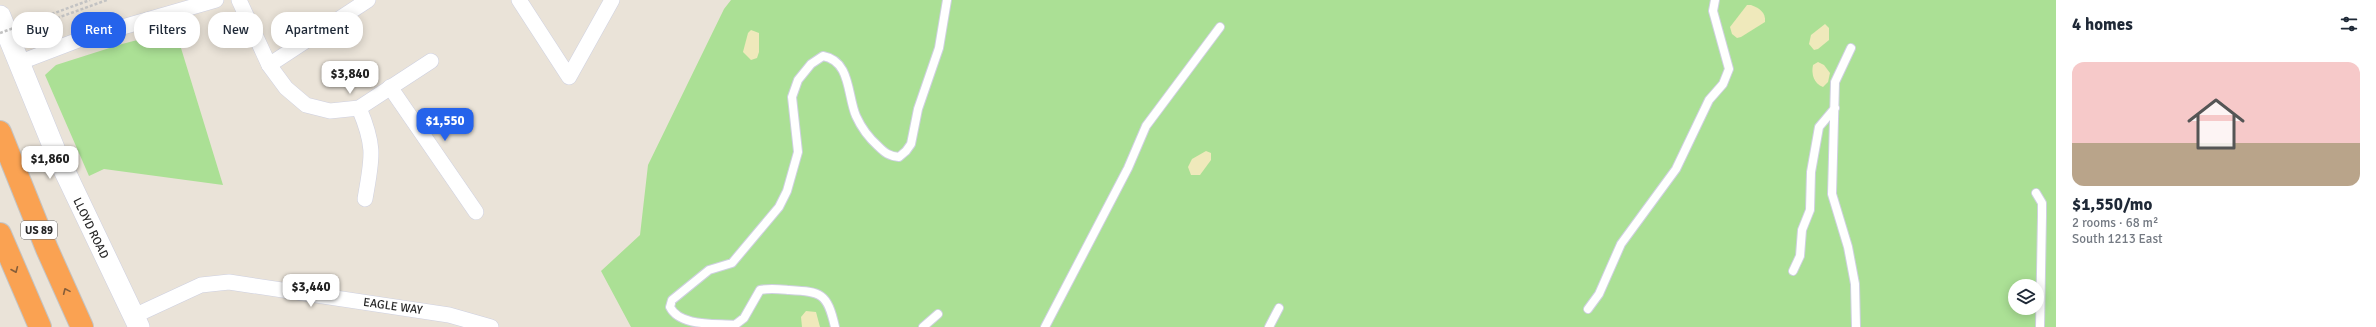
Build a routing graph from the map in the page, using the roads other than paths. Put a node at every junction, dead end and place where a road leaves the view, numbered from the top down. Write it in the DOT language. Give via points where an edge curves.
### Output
graph roads {
  1 [pos="216,0"];
  2 [pos="239,0"];
  3 [pos="368,0"];
  4 [pos="519,0"];
  5 [pos="612,0"];
  6 [pos="947,0"];
  7 [pos="1715,0"];
  8 [pos="0,16"];
  9 [pos="1220,27"];
  10 [pos="1851,48"];
  11 [pos="431,61"];
  12 [pos="18,63"];
  13 [pos="269,66"];
  14 [pos="390,87"];
  15 [pos="359,108"];
  16 [pos="1835,108"];
  17 [pos="0,132"];
  18 [pos="2036,193"];
  19 [pos="365,200"];
  20 [pos="476,212"];
  21 [pos="0,234"];
  22 [pos="1793,271"];
  23 [pos="1278,308"];
  24 [pos="1588,309"];
  25 [pos="938,314"];
  26 [pos="448,321"];
  27 [pos="137,322"];
  28 [pos="40,327"];
  29 [pos="82,327"];
  30 [pos="491,327"];
  31 [pos="835,327"];
  32 [pos="923,327"];
  33 [pos="1045,327"];
  34 [pos="1269,327"];
  35 [pos="1856,327"];
  36 [pos="2040,327"];
  1 -- 12 [label="street" via="81,39"];
  2 -- 13 [label="street"];
  3 -- 13 [label="street"];
  4 -- 5 [label="street" via="569,77"];
  6 -- 31 [label="lane" via="939,48 918,109 911,144 906,151 899,157 889,156 874,142 856,115 841,67 831,58 823,56 811,64 798,80 792,97 798,152 787,191 779,207 732,263 709,270 672,300 670,307 674,314 685,320 735,325 744,318 760,290 807,290 822,296 831,308"];
  7 -- 24 [label="lane" via="1713,11 1728,69 1723,84 1709,100 1676,169 1621,244 1599,294"];
  8 -- 12 [label="street, LLOYD ROAD"];
  9 -- 33 [label="lane" via="1146,126 1128,168"];
  10 -- 16 [label="lane" via="1835,82"];
  11 -- 14 [label="street"];
  12 -- 27 [label="street, LLOYD ROAD" via="56,153"];
  13 -- 15 [label="street" via="286,88 306,105 330,111"];
  14 -- 15 [label="street"];
  14 -- 20 [label="street"];
  15 -- 19 [label="street" via="369,132 373,154"];
  16 -- 22 [label="lane" via="1819,127 1811,172 1810,210 1805,219 1800,256"];
  16 -- 35 [label="lane" via="1832,194 1854,276"];
  29 -- 17 [label="highway, US 89, one-way"];
  18 -- 36 [label="lane" via="2042,203"];
  21 -- 28 [label="highway, US 89, one-way"];
  23 -- 34 [label="lane"];
  25 -- 32 [label="lane"];
  26 -- 27 [label="street, EAGLE WAY" via="229,282 201,285"];
  26 -- 30 [label="street, EAGLE WAY"];
}
